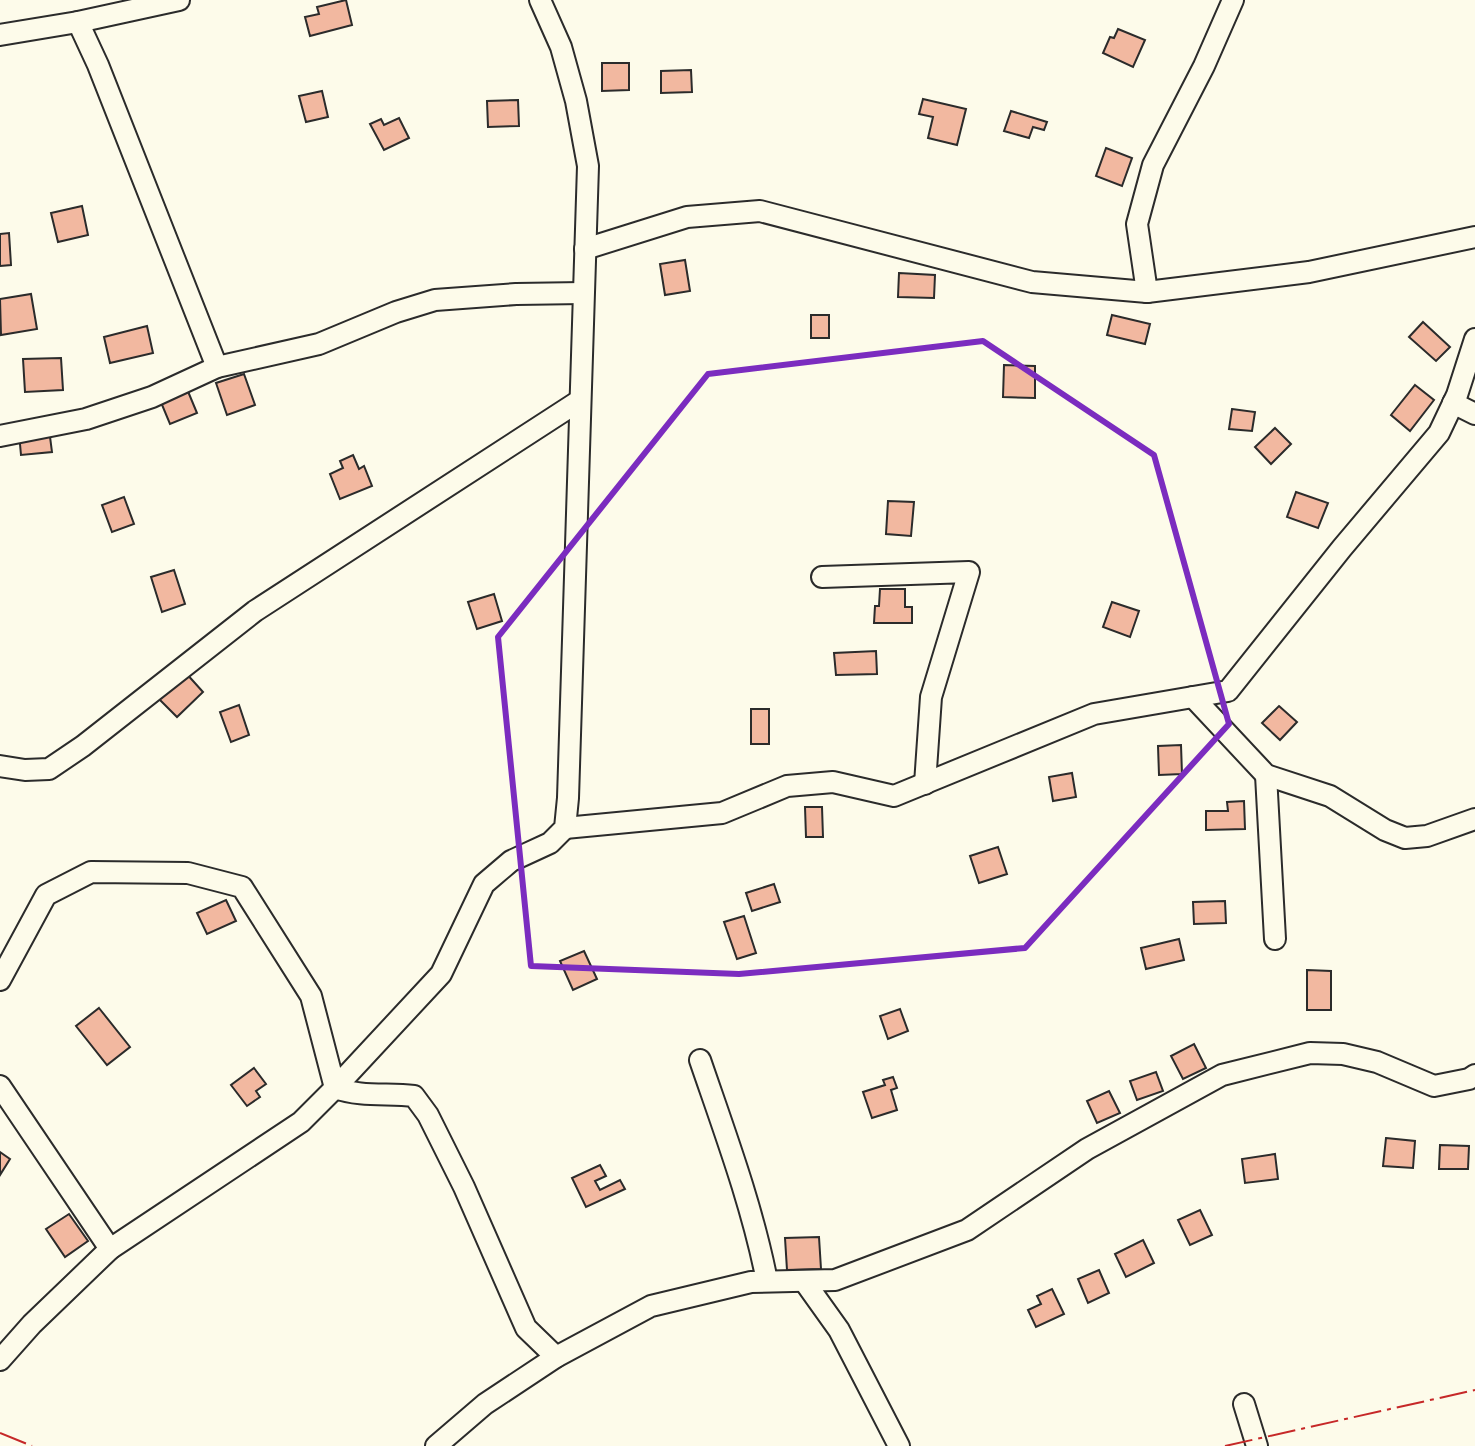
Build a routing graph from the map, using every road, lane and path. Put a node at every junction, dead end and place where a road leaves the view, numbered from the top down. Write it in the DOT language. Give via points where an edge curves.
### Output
graph roads {
  1 [pos="179,0"];
  2 [pos="540,0"];
  3 [pos="1233,0"];
  4 [pos="78,22"];
  5 [pos="0,35"];
  6 [pos="1475,237"];
  7 [pos="585,249"];
  8 [pos="1147,292"];
  9 [pos="583,293"];
  10 [pos="1475,339"];
  11 [pos="217,367"];
  12 [pos="579,401"];
  13 [pos="1453,403"];
  14 [pos="1475,414"];
  15 [pos="0,436"];
  16 [pos="822,577"];
  17 [pos="1193,697"];
  18 [pos="0,766"];
  19 [pos="1266,775"];
  20 [pos="925,784"];
  21 [pos="1475,819"];
  22 [pos="565,828"];
  23 [pos="1275,939"];
  24 [pos="0,980"];
  25 [pos="700,1060"];
  26 [pos="1475,1075"];
  27 [pos="0,1086"];
  28 [pos="335,1088"];
  29 [pos="110,1249"];
  30 [pos="767,1281"];
  31 [pos="804,1281"];
  32 [pos="556,1357"];
  33 [pos="0,1360"];
  34 [pos="1244,1404"];
  35 [pos="436,1446"];
  36 [pos="899,1446"];
  37 [pos="1257,1446"];
  1 -- 4 [label="street"];
  2 -- 7 [label="street" via="561,47 588,166"];
  3 -- 8 [label="street" via="1153,165 1137,224"];
  4 -- 5 [label="street"];
  4 -- 11 [label="street"];
  6 -- 8 [label="street" via="1309,272"];
  7 -- 8 [label="street" via="687,217 760,211 1032,282"];
  7 -- 9 [label="street"];
  9 -- 11 [label="street" via="435,300 319,344"];
  9 -- 12 [label="street"];
  10 -- 13 [label="street"];
  11 -- 15 [label="street" via="86,419"];
  12 -- 18 [label="street" via="255,611 49,769"];
  12 -- 22 [label="street"];
  13 -- 14 [label="street"];
  13 -- 17 [label="street" via="1439,433 1228,691"];
  16 -- 20 [label="street" via="969,572 931,697"];
  17 -- 19 [label="street"];
  17 -- 20 [label="street" via="1094,714"];
  19 -- 21 [label="street" via="1330,796 1405,838"];
  19 -- 23 [label="street"];
  20 -- 22 [label="street" via="894,796 833,782 787,786 722,813"];
  22 -- 28 [label="street" via="484,884 441,974"];
  24 -- 28 [label="street" via="46,895 91,872 188,873 242,887 311,996"];
  25 -- 30 [label="street" via="737,1165"];
  26 -- 31 [label="street" via="1434,1086 1377,1062 1310,1053 1222,1075 1087,1149 967,1230 835,1280"];
  27 -- 29 [label="street"];
  28 -- 29 [label="street" via="301,1122"];
  28 -- 32 [label="street" via="356,1095 414,1096 464,1187 526,1328"];
  29 -- 33 [label="street"];
  30 -- 31 [label="street"];
  30 -- 32 [label="street" via="651,1306"];
  31 -- 36 [label="street" via="839,1330"];
  32 -- 35 [label="street" via="485,1404"];
  34 -- 37 [label="street"];
}
